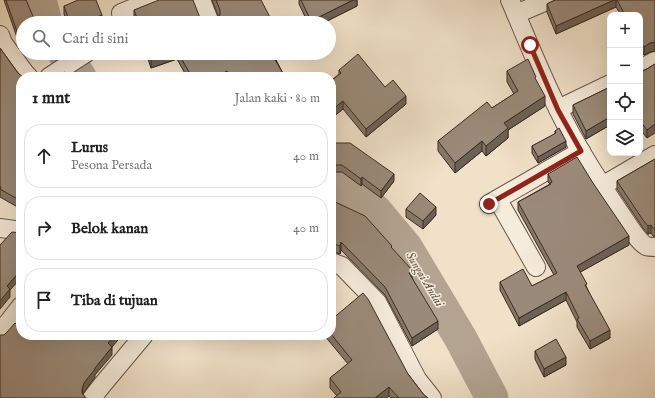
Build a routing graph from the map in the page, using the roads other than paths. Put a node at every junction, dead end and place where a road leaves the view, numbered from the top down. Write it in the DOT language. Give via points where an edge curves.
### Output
graph roads {
  1 [pos="154,0"];
  2 [pos="201,0"];
  3 [pos="549,0"];
  4 [pos="513,7"];
  5 [pos="120,12"];
  6 [pos="207,16"];
  7 [pos="0,35"];
  8 [pos="75,60"];
  9 [pos="655,61"];
  10 [pos="643,67"];
  11 [pos="24,72"];
  12 [pos="57,72"];
  13 [pos="607,86"];
  14 [pos="558,110"];
  15 [pos="581,151"];
  16 [pos="655,155"];
  17 [pos="602,186"];
  18 [pos="0,228"];
  19 [pos="16,230"];
  20 [pos="651,246"];
  21 [pos="336,264"];
  22 [pos="536,267"];
  23 [pos="16,312"];
  24 [pos="0,333"];
  25 [pos="140,340"];
  26 [pos="92,398"];
  27 [pos="432,398"];
  1 -- 5 [label="street"];
  2 -- 6 [label="street"];
  3 -- 4 [label="street"];
  4 -- 14 [label="street"];
  7 -- 11 [label="street"];
  8 -- 12 [label="street"];
  9 -- 10 [label="street"];
  13 -- 14 [label="street"];
  14 -- 15 [label="street"];
  15 -- 17 [label="street"];
  15 -- 22 [label="street" via="494,202"];
  16 -- 17 [label="street"];
  17 -- 20 [label="street" via="633,232 642,242"];
  18 -- 19 [label="street"];
  21 -- 27 [label="street" via="342,266 377,302 417,379"];
  23 -- 24 [label="street"];
  25 -- 26 [label="street"];
}
